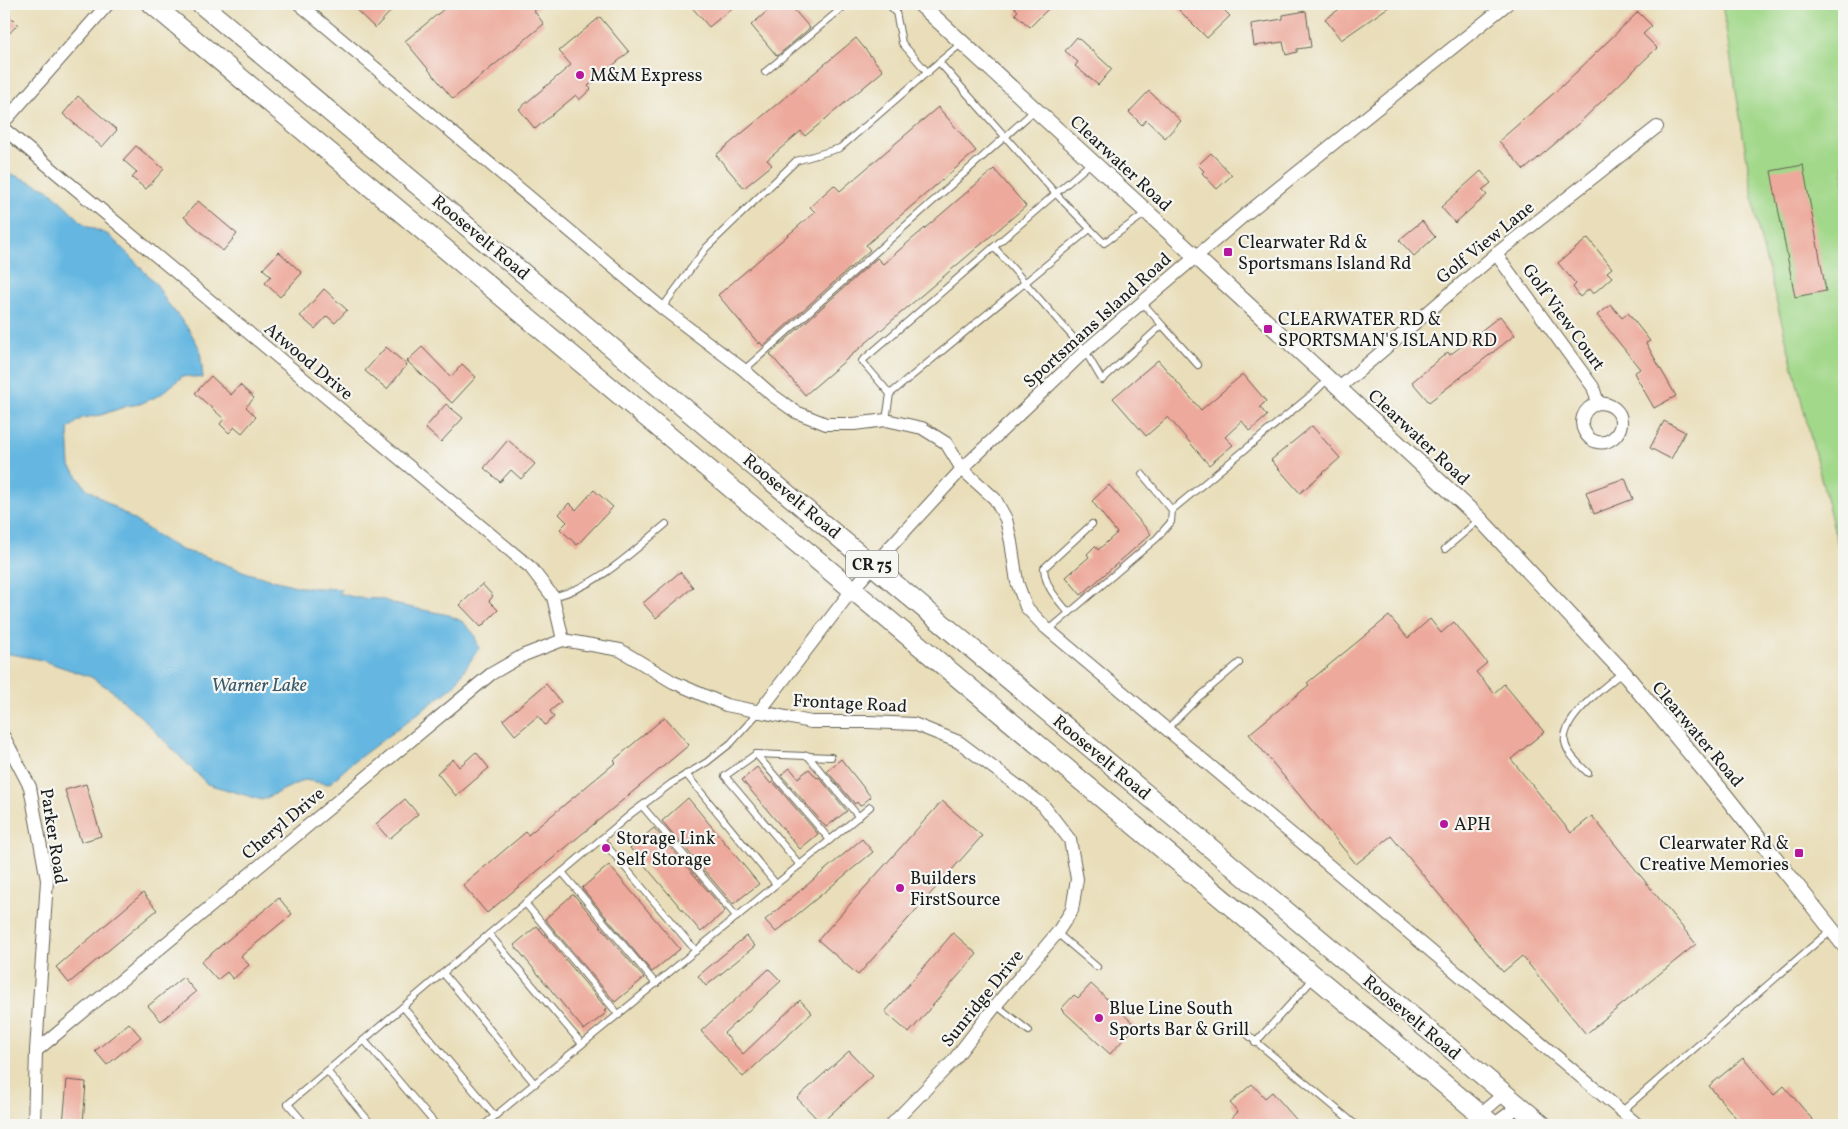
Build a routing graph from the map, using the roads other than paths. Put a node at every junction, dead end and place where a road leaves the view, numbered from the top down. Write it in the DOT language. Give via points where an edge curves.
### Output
graph roads {
  1 [pos="108,4"];
  2 [pos="152,4"];
  3 [pos="201,4"];
  4 [pos="298,4"];
  5 [pos="848,4"];
  6 [pos="888,4"];
  7 [pos="920,4"];
  8 [pos="1507,4"];
  9 [pos="962,43"];
  10 [pos="939,62"];
  11 [pos="765,72"];
  12 [pos="928,73"];
  13 [pos="1035,110"];
  14 [pos="4,122"];
  15 [pos="1657,127"];
  16 [pos="4,129"];
  17 [pos="1006,136"];
  18 [pos="1092,162"];
  19 [pos="1056,194"];
  20 [pos="1147,212"];
  21 [pos="1090,229"];
  22 [pos="994,247"];
  23 [pos="1496,254"];
  24 [pos="1195,257"];
  25 [pos="1024,283"];
  26 [pos="1143,303"];
  27 [pos="662,308"];
  28 [pos="1162,325"];
  29 [pos="1085,351"];
  30 [pos="1198,364"];
  31 [pos="744,370"];
  32 [pos="1334,383"];
  33 [pos="890,394"];
  34 [pos="1598,403"];
  35 [pos="886,420"];
  36 [pos="962,469"];
  37 [pos="1142,474"];
  38 [pos="1172,510"];
  39 [pos="1480,519"];
  40 [pos="666,524"];
  41 [pos="1092,524"];
  42 [pos="1445,548"];
  43 [pos="874,565"];
  44 [pos="852,590"];
  45 [pos="553,597"];
  46 [pos="1069,613"];
  47 [pos="1048,630"];
  48 [pos="563,640"];
  49 [pos="1239,663"];
  50 [pos="1623,672"];
  51 [pos="759,712"];
  52 [pos="1166,730"];
  53 [pos="4,737"];
  54 [pos="756,754"];
  55 [pos="807,755"];
  56 [pos="830,756"];
  57 [pos="686,774"];
  58 [pos="1588,774"];
  59 [pos="642,806"];
  60 [pos="870,807"];
  61 [pos="859,817"];
  62 [pos="601,839"];
  63 [pos="830,840"];
  64 [pos="800,865"];
  65 [pos="562,872"];
  66 [pos="1077,879"];
  67 [pos="776,884"];
  68 [pos="525,903"];
  69 [pos="737,917"];
  70 [pos="1832,929"];
  71 [pos="1057,933"];
  72 [pos="489,934"];
  73 [pos="1844,945"];
  74 [pos="696,951"];
  75 [pos="1097,967"];
  76 [pos="442,973"];
  77 [pos="1315,977"];
  78 [pos="656,984"];
  79 [pos="996,1005"];
  80 [pos="403,1007"];
  81 [pos="619,1014"];
  82 [pos="1242,1030"];
  83 [pos="1029,1031"];
  84 [pos="364,1040"];
  85 [pos="1255,1043"];
  86 [pos="582,1044"];
  87 [pos="36,1051"];
  88 [pos="327,1072"];
  89 [pos="534,1084"];
  90 [pos="1504,1094"];
  91 [pos="1518,1106"];
  92 [pos="1621,1112"];
  93 [pos="495,1116"];
  94 [pos="1483,1122"];
  95 [pos="34,1125"];
  96 [pos="306,1125"];
  97 [pos="372,1125"];
  98 [pos="436,1125"];
  99 [pos="484,1125"];
  100 [pos="891,1125"];
  101 [pos="1356,1125"];
  102 [pos="1542,1125"];
  103 [pos="1638,1125"];
  1 -- 14 [label="street"];
  2 -- 44 [label="main road, Roosevelt Road / CR 75"];
  3 -- 43 [label="main road, Roosevelt Road / CR 75"];
  4 -- 27 [label="street"];
  5 -- 11 [label="lane"];
  6 -- 12 [label="lane" via="896,12 902,43"];
  7 -- 9 [label="street, Clearwater Road"];
  8 -- 24 [label="street, Sportsmans Island Road"];
  9 -- 10 [label="lane"];
  9 -- 13 [label="street, Clearwater Road"];
  10 -- 12 [label="lane"];
  10 -- 17 [label="lane"];
  12 -- 27 [label="lane" via="840,148 796,161 706,248"];
  13 -- 17 [label="lane"];
  13 -- 18 [label="street, Clearwater Road"];
  15 -- 23 [label="street, Golf View Lane"];
  16 -- 45 [label="street, Atwood Drive" via="531,568"];
  17 -- 19 [label="lane"];
  17 -- 31 [label="lane"];
  18 -- 19 [label="lane"];
  18 -- 20 [label="street, Clearwater Road"];
  19 -- 21 [label="lane"];
  19 -- 22 [label="lane"];
  20 -- 21 [label="lane" via="1104,243"];
  20 -- 24 [label="street, Clearwater Road"];
  21 -- 25 [label="lane"];
  22 -- 25 [label="lane"];
  22 -- 33 [label="lane" via="862,360"];
  23 -- 32 [label="street, Golf View Lane"];
  23 -- 34 [label="street, Golf View Court" via="1593,387"];
  24 -- 26 [label="street, Sportsmans Island Road"];
  24 -- 32 [label="street, Clearwater Road"];
  25 -- 29 [label="lane"];
  25 -- 33 [label="lane"];
  26 -- 28 [label="lane"];
  26 -- 29 [label="street, Sportsmans Island Road"];
  27 -- 31 [label="street"];
  28 -- 29 [label="lane" via="1102,380"];
  28 -- 30 [label="lane"];
  29 -- 36 [label="street, Sportsmans Island Road"];
  31 -- 35 [label="street" via="796,412 826,424"];
  32 -- 38 [label="lane" via="1316,391"];
  32 -- 39 [label="street, Clearwater Road"];
  33 -- 35 [label="lane"];
  35 -- 36 [label="street" via="922,428 946,443"];
  36 -- 43 [label="street, Sportsmans Island Road"];
  36 -- 47 [label="street" via="995,499 1006,519 1017,582 1026,607"];
  37 -- 38 [label="lane"];
  38 -- 46 [label="lane" via="1171,522 1157,538"];
  39 -- 42 [label="lane"];
  39 -- 50 [label="street, Clearwater Road"];
  40 -- 45 [label="lane" via="593,582"];
  41 -- 46 [label="lane" via="1044,568 1050,590"];
  43 -- 44 [label="street, Sportsmans Island Road"];
  43 -- 90 [label="main road, Roosevelt Road / CR 75"];
  44 -- 51 [label="street, Sportsmans Island Road"];
  44 -- 77 [label="main road, Roosevelt Road / CR 75"];
  45 -- 48 [label="street, Atwood Drive"];
  46 -- 47 [label="lane"];
  47 -- 52 [label="street"];
  48 -- 51 [label="street, Frontage Road" via="620,650 673,682 726,705"];
  48 -- 87 [label="street, Cheryl Drive" via="524,655 490,674"];
  49 -- 52 [label="lane"];
  50 -- 58 [label="lane" via="1602,688 1566,731 1565,743 1570,753"];
  50 -- 70 [label="street, Clearwater Road"];
  51 -- 57 [label="lane" via="731,742"];
  51 -- 66 [label="street, Frontage Road" via="811,722 914,724 959,742 1043,805 1070,840"];
  52 -- 92 [label="street"];
  53 -- 87 [label="street, Parker Road" via="30,787 47,880"];
  54 -- 55 [label="lane"];
  54 -- 63 [label="lane"];
  54 -- 64 [label="lane" via="725,776"];
  55 -- 56 [label="lane"];
  55 -- 61 [label="lane"];
  57 -- 59 [label="lane"];
  57 -- 67 [label="lane"];
  59 -- 62 [label="lane"];
  59 -- 69 [label="lane"];
  60 -- 61 [label="lane"];
  61 -- 63 [label="lane"];
  62 -- 65 [label="lane"];
  62 -- 74 [label="lane"];
  63 -- 64 [label="lane"];
  64 -- 67 [label="lane"];
  65 -- 68 [label="lane"];
  65 -- 78 [label="lane"];
  66 -- 71 [label="street, Sunridge Drive" via="1072,910"];
  67 -- 69 [label="lane"];
  68 -- 72 [label="lane"];
  68 -- 81 [label="lane"];
  69 -- 74 [label="lane"];
  70 -- 73 [label="street, Clearwater Road"];
  70 -- 92 [label="lane"];
  71 -- 75 [label="lane"];
  71 -- 79 [label="street, Sunridge Drive"];
  72 -- 76 [label="lane"];
  72 -- 86 [label="lane"];
  74 -- 78 [label="lane"];
  76 -- 80 [label="lane"];
  76 -- 89 [label="lane"];
  77 -- 85 [label="lane"];
  77 -- 94 [label="main road, Roosevelt Road / CR 75"];
  78 -- 81 [label="lane"];
  79 -- 83 [label="lane"];
  79 -- 100 [label="street, Sunridge Drive" via="953,1062"];
  80 -- 84 [label="lane"];
  80 -- 93 [label="lane"];
  81 -- 86 [label="lane"];
  82 -- 85 [label="lane"];
  84 -- 88 [label="lane"];
  84 -- 98 [label="lane"];
  85 -- 101 [label="lane"];
  86 -- 89 [label="lane"];
  87 -- 95 [label="street, Parker Road"];
  88 -- 96 [label="lane" via="288,1104"];
  88 -- 97 [label="lane"];
  89 -- 93 [label="lane"];
  90 -- 91 [label="main road, Roosevelt Road / CR 75"];
  90 -- 94 [label="street"];
  91 -- 94 [label="street"];
  91 -- 102 [label="main road, Roosevelt Road / CR 75"];
  92 -- 103 [label="street"];
  93 -- 99 [label="lane"];
}
